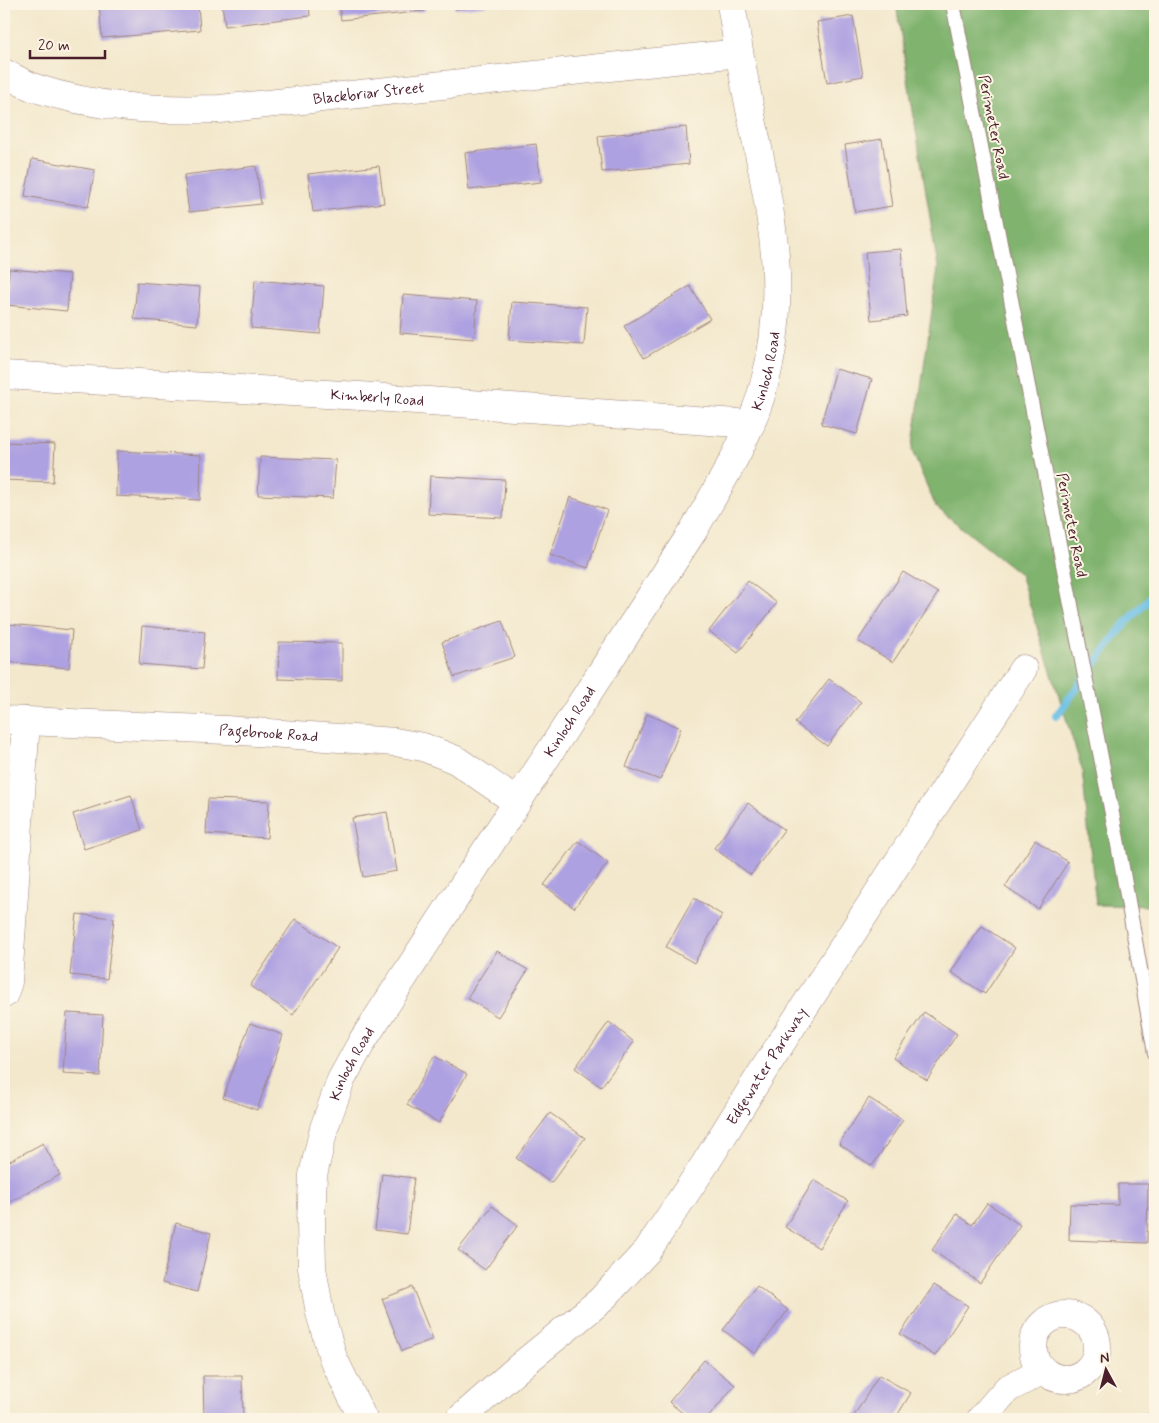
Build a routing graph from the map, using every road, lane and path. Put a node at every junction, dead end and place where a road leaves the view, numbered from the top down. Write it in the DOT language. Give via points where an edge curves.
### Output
graph roads {
  1 [pos="730,4"];
  2 [pos="953,4"];
  3 [pos="739,53"];
  4 [pos="4,73"];
  5 [pos="4,375"];
  6 [pos="751,424"];
  7 [pos="1023,669"];
  8 [pos="15,721"];
  9 [pos="517,802"];
  10 [pos="4,994"];
  11 [pos="1155,1053"];
  12 [pos="1043,1370"];
  13 [pos="363,1419"];
  14 [pos="460,1419"];
  15 [pos="981,1419"];
  1 -- 3 [label="street, Kinloch Road"];
  2 -- 11 [label="lane, Perimeter Road" via="1117,838"];
  3 -- 4 [label="street, Blackbriar Street" via="220,109 174,111 74,99 33,87"];
  3 -- 6 [label="street, Kinloch Road" via="770,205 778,280 772,349"];
  5 -- 6 [label="street, Kimberly Road" via="370,396"];
  6 -- 9 [label="street, Kinloch Road" via="693,531"];
  7 -- 14 [label="street, Edgewater Parkway" via="647,1251 600,1301"];
  8 -- 9 [label="street, Pagebrook Road" via="226,730 395,742 423,747 456,760"];
  8 -- 10 [label="street" via="8,982"];
  9 -- 13 [label="street, Kinloch Road" via="363,1040 341,1080 324,1128 313,1175 312,1268 333,1358"];
  12 -- 15 [label="street" via="1007,1389"];
}
